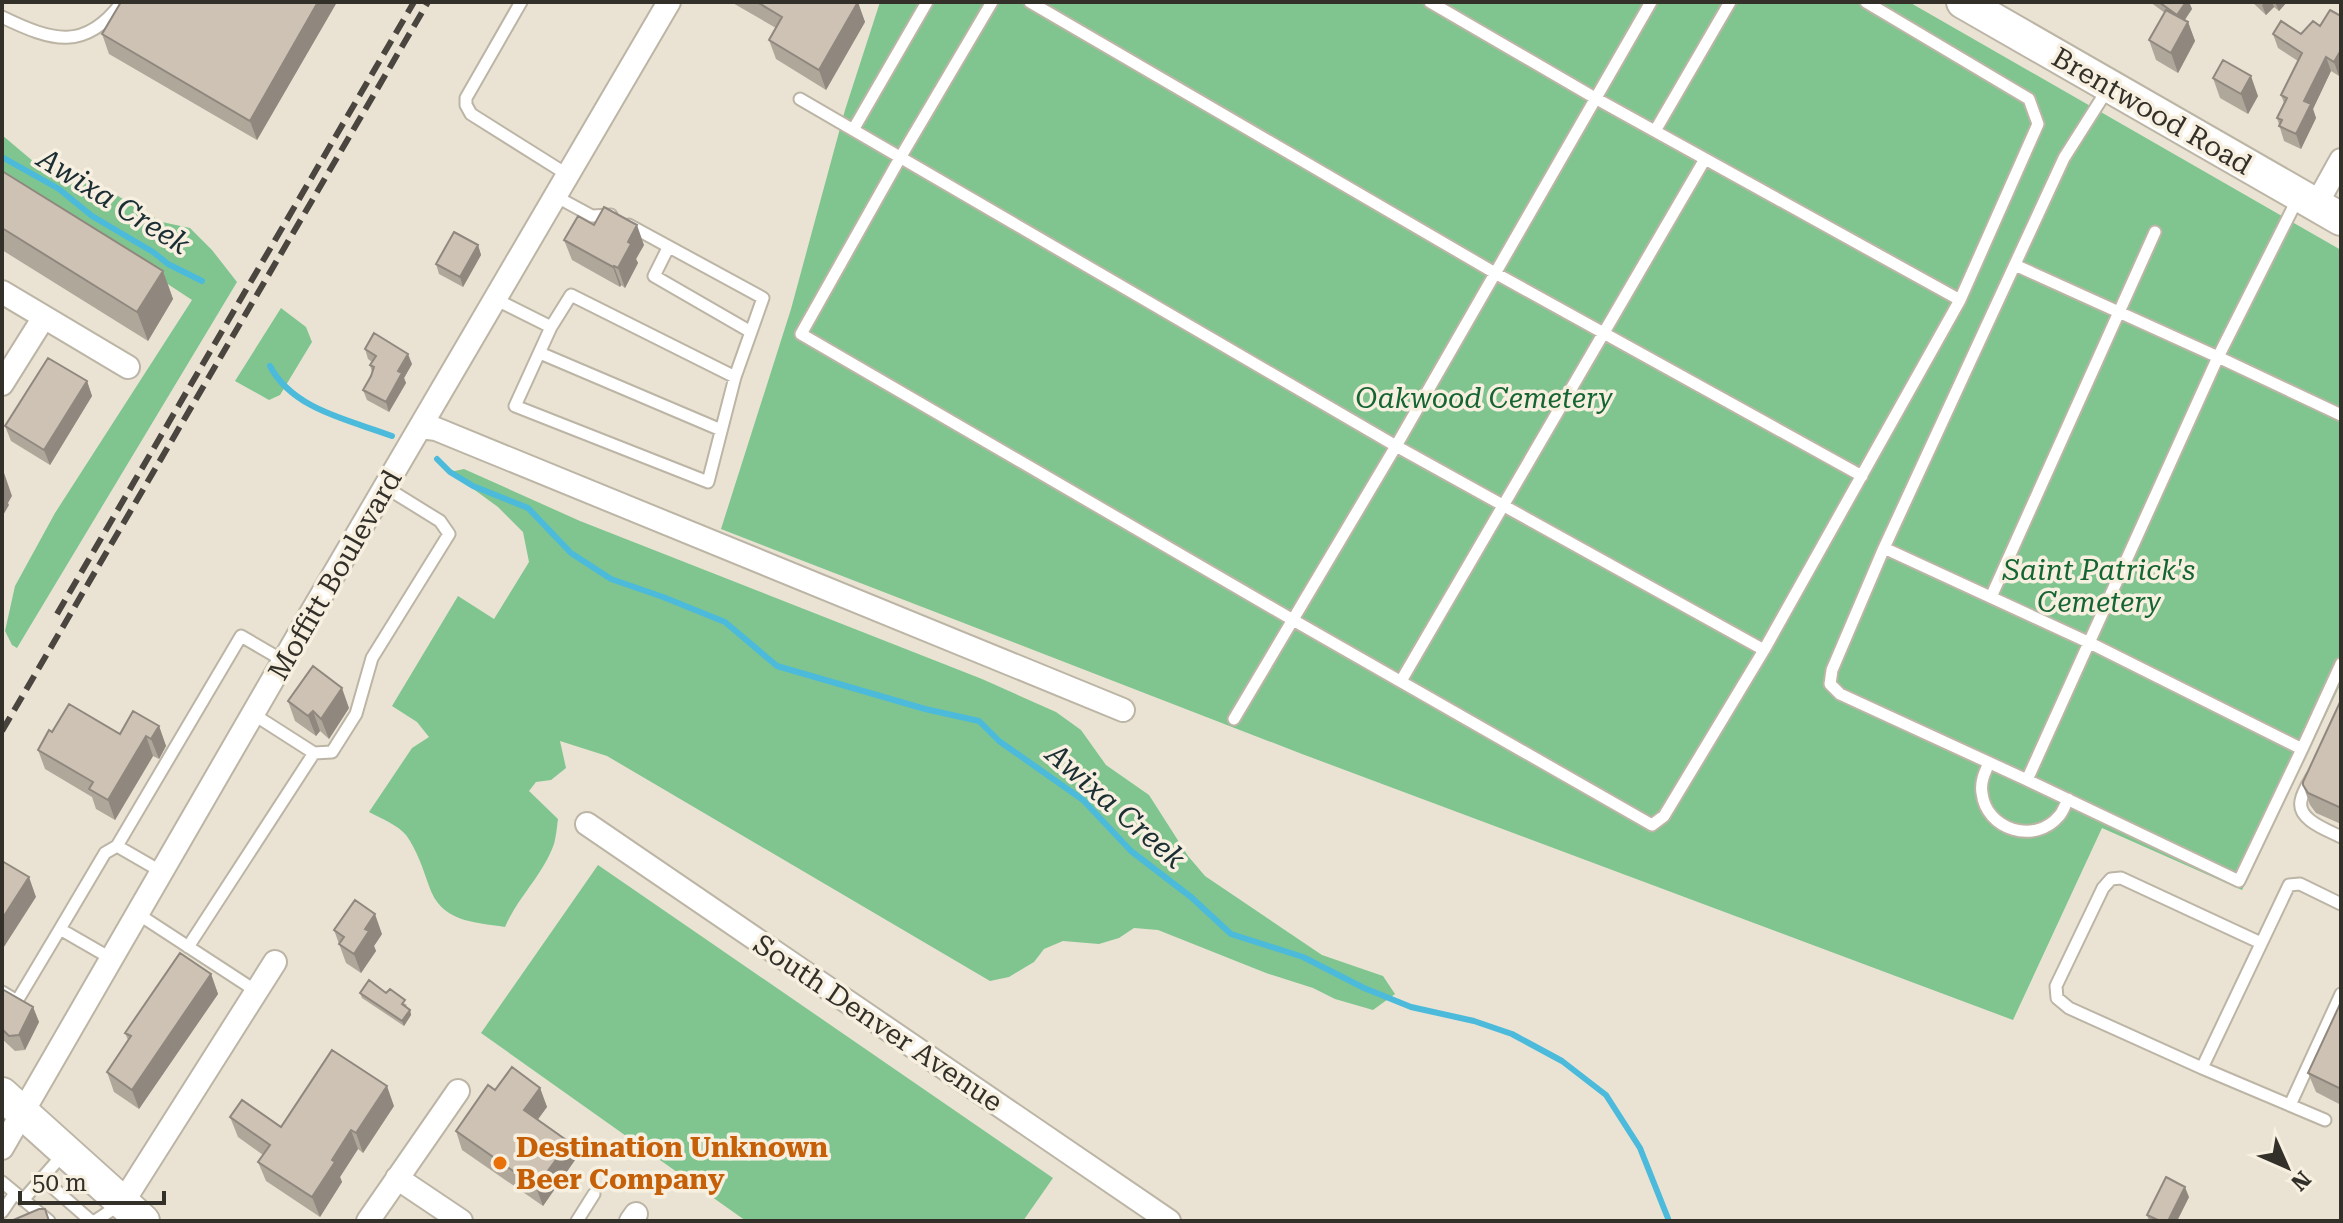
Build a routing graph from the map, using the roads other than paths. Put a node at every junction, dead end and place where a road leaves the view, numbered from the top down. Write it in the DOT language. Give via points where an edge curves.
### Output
graph roads {
  1 [pos="122,2"];
  2 [pos="521,2"];
  3 [pos="669,2"];
  4 [pos="927,2"];
  5 [pos="992,2"];
  6 [pos="1030,2"];
  7 [pos="1430,2"];
  8 [pos="1651,2"];
  9 [pos="1730,2"];
  10 [pos="1866,2"];
  11 [pos="1963,2"];
  12 [pos="2,17"];
  13 [pos="2110,86"];
  14 [pos="1595,98"];
  15 [pos="800,99"];
  16 [pos="853,130"];
  17 [pos="1655,131"];
  18 [pos="900,158"];
  19 [pos="1705,159"];
  20 [pos="2341,160"];
  21 [pos="568,175"];
  22 [pos="555,196"];
  23 [pos="2319,206"];
  24 [pos="2155,232"];
  25 [pos="668,248"];
  26 [pos="2015,265"];
  27 [pos="1495,273"];
  28 [pos="2,292"];
  29 [pos="495,299"];
  30 [pos="1960,300"];
  31 [pos="2119,312"];
  32 [pos="44,317"];
  33 [pos="551,327"];
  34 [pos="751,332"];
  35 [pos="1604,333"];
  36 [pos="540,353"];
  37 [pos="2218,357"];
  38 [pos="128,367"];
  39 [pos="735,377"];
  40 [pos="2,384"];
  41 [pos="2341,415"];
  42 [pos="421,427"];
  43 [pos="721,430"];
  44 [pos="1396,446"];
  45 [pos="1862,476"];
  46 [pos="385,487"];
  47 [pos="1503,506"];
  48 [pos="1884,548"];
  49 [pos="1991,597"];
  50 [pos="1293,620"];
  51 [pos="2090,643"];
  52 [pos="1764,650"];
  53 [pos="284,661"];
  54 [pos="2341,664"];
  55 [pos="1401,681"];
  56 [pos="1123,710"];
  57 [pos="253,714"];
  58 [pos="1234,719"];
  59 [pos="2302,749"];
  60 [pos="314,753"];
  61 [pos="1989,763"];
  62 [pos="2314,772"];
  63 [pos="2027,780"];
  64 [pos="2068,799"];
  65 [pos="587,824"];
  66 [pos="2341,837"];
  67 [pos="117,846"];
  68 [pos="162,872"];
  69 [pos="2341,904"];
  70 [pos="138,914"];
  71 [pos="60,929"];
  72 [pos="2261,943"];
  73 [pos="188,947"];
  74 [pos="112,959"];
  75 [pos="275,962"];
  76 [pos="256,991"];
  77 [pos="2,992"];
  78 [pos="2341,994"];
  79 [pos="2202,1068"];
  80 [pos="458,1091"];
  81 [pos="12,1104"];
  82 [pos="2290,1105"];
  83 [pos="2325,1120"];
  84 [pos="2,1148"];
  85 [pos="65,1151"];
  86 [pos="42,1178"];
  87 [pos="397,1178"];
  88 [pos="2,1182"];
  89 [pos="594,1194"];
  90 [pos="19,1196"];
  91 [pos="34,1209"];
  92 [pos="2,1212"];
  93 [pos="133,1212"];
  94 [pos="1161,1219"];
  95 [pos="25,1221"];
  96 [pos="49,1221"];
  97 [pos="93,1221"];
  98 [pos="368,1221"];
  99 [pos="461,1221"];
  100 [pos="577,1221"];
  1 -- 12 [label="lane" via="108,21 86,34 34,33"];
  2 -- 21 [label="lane" via="466,105 471,114"];
  3 -- 21 [label="street, Moffitt Boulevard"];
  4 -- 16 [label="lane"];
  5 -- 18 [label="lane"];
  6 -- 27 [label="lane"];
  7 -- 14 [label="lane"];
  8 -- 14 [label="lane"];
  9 -- 17 [label="lane"];
  10 -- 30 [label="lane" via="2029,99 2034,111 2038,124"];
  11 -- 13 [label="street, Brentwood Road"];
  13 -- 23 [label="street, Brentwood Road"];
  13 -- 26 [label="lane" via="2064,158"];
  14 -- 17 [label="lane"];
  14 -- 27 [label="lane"];
  15 -- 16 [label="lane"];
  16 -- 18 [label="lane"];
  17 -- 19 [label="lane"];
  18 -- 44 [label="lane"];
  18 -- 50 [label="lane" via="801,334"];
  19 -- 30 [label="lane"];
  19 -- 35 [label="lane"];
  20 -- 23 [label="street"];
  21 -- 22 [label="street, Moffitt Boulevard"];
  22 -- 25 [label="lane" via="592,216 610,215"];
  22 -- 29 [label="street, Moffitt Boulevard"];
  23 -- 37 [label="lane"];
  24 -- 31 [label="lane"];
  25 -- 34 [label="lane" via="654,276"];
  25 -- 34 [label="lane" via="763,298"];
  26 -- 31 [label="lane"];
  26 -- 48 [label="lane"];
  27 -- 35 [label="lane"];
  27 -- 44 [label="lane"];
  28 -- 32 [label="street"];
  29 -- 33 [label="lane"];
  29 -- 42 [label="street, Moffitt Boulevard"];
  30 -- 45 [label="lane"];
  31 -- 37 [label="lane"];
  31 -- 49 [label="lane"];
  32 -- 38 [label="street"];
  32 -- 40 [label="street"];
  33 -- 36 [label="lane"];
  33 -- 39 [label="lane" via="571,295"];
  34 -- 39 [label="lane"];
  35 -- 45 [label="lane"];
  35 -- 47 [label="lane"];
  36 -- 43 [label="lane"];
  36 -- 43 [label="lane" via="515,406 708,482"];
  37 -- 41 [label="lane"];
  37 -- 51 [label="lane"];
  39 -- 43 [label="lane"];
  42 -- 46 [label="street, Moffitt Boulevard"];
  42 -- 56 [label="street"];
  44 -- 47 [label="lane"];
  44 -- 50 [label="lane"];
  45 -- 52 [label="lane"];
  46 -- 53 [label="street, Moffitt Boulevard"];
  46 -- 60 [label="lane" via="440,521 449,534 372,658 356,714 332,752"];
  47 -- 52 [label="lane"];
  47 -- 55 [label="lane"];
  48 -- 49 [label="lane"];
  48 -- 61 [label="lane" via="1830,684 1840,694"];
  49 -- 51 [label="lane"];
  50 -- 55 [label="lane"];
  50 -- 58 [label="lane"];
  51 -- 59 [label="lane"];
  51 -- 63 [label="lane"];
  52 -- 55 [label="lane" via="1664,816 1652,825"];
  53 -- 57 [label="street, Moffitt Boulevard"];
  53 -- 67 [label="lane" via="241,636"];
  54 -- 59 [label="lane"];
  57 -- 60 [label="lane"];
  57 -- 68 [label="street, Moffitt Boulevard"];
  59 -- 64 [label="lane" via="2239,881"];
  60 -- 73 [label="lane"];
  61 -- 63 [label="lane"];
  61 -- 64 [label="lane" via="1982,793 1994,820 2006,828 2021,832 2049,825"];
  62 -- 66 [label="lane" via="2301,809"];
  63 -- 64 [label="lane"];
  65 -- 94 [label="street, South Denver Avenue"];
  67 -- 68 [label="lane"];
  67 -- 71 [label="lane" via="105,853"];
  68 -- 70 [label="street, Moffitt Boulevard"];
  69 -- 72 [label="lane" via="2300,884 2289,885"];
  70 -- 73 [label="lane"];
  70 -- 74 [label="street, Moffitt Boulevard"];
  71 -- 74 [label="lane"];
  71 -- 77 [label="lane" via="17,1001"];
  72 -- 79 [label="lane"];
  72 -- 79 [label="lane" via="2121,878 2111,879 2056,986 2057,998 2069,1008"];
  73 -- 76 [label="lane"];
  74 -- 81 [label="street, Moffitt Boulevard"];
  75 -- 76 [label="street"];
  76 -- 93 [label="street"];
  78 -- 82 [label="lane"];
  79 -- 82 [label="lane"];
  80 -- 87 [label="street"];
  81 -- 84 [label="street, Moffitt Boulevard"];
  81 -- 85 [label="street"];
  82 -- 83 [label="lane"];
  85 -- 86 [label="lane"];
  85 -- 93 [label="street"];
  86 -- 90 [label="lane"];
  86 -- 97 [label="lane"];
  87 -- 98 [label="street"];
  87 -- 99 [label="street"];
  88 -- 90 [label="lane"];
  89 -- 100 [label="lane"];
  90 -- 91 [label="lane"];
  90 -- 92 [label="lane"];
  91 -- 95 [label="lane"];
  91 -- 96 [label="lane"];
  93 -- 97 [label="lane"];
}
